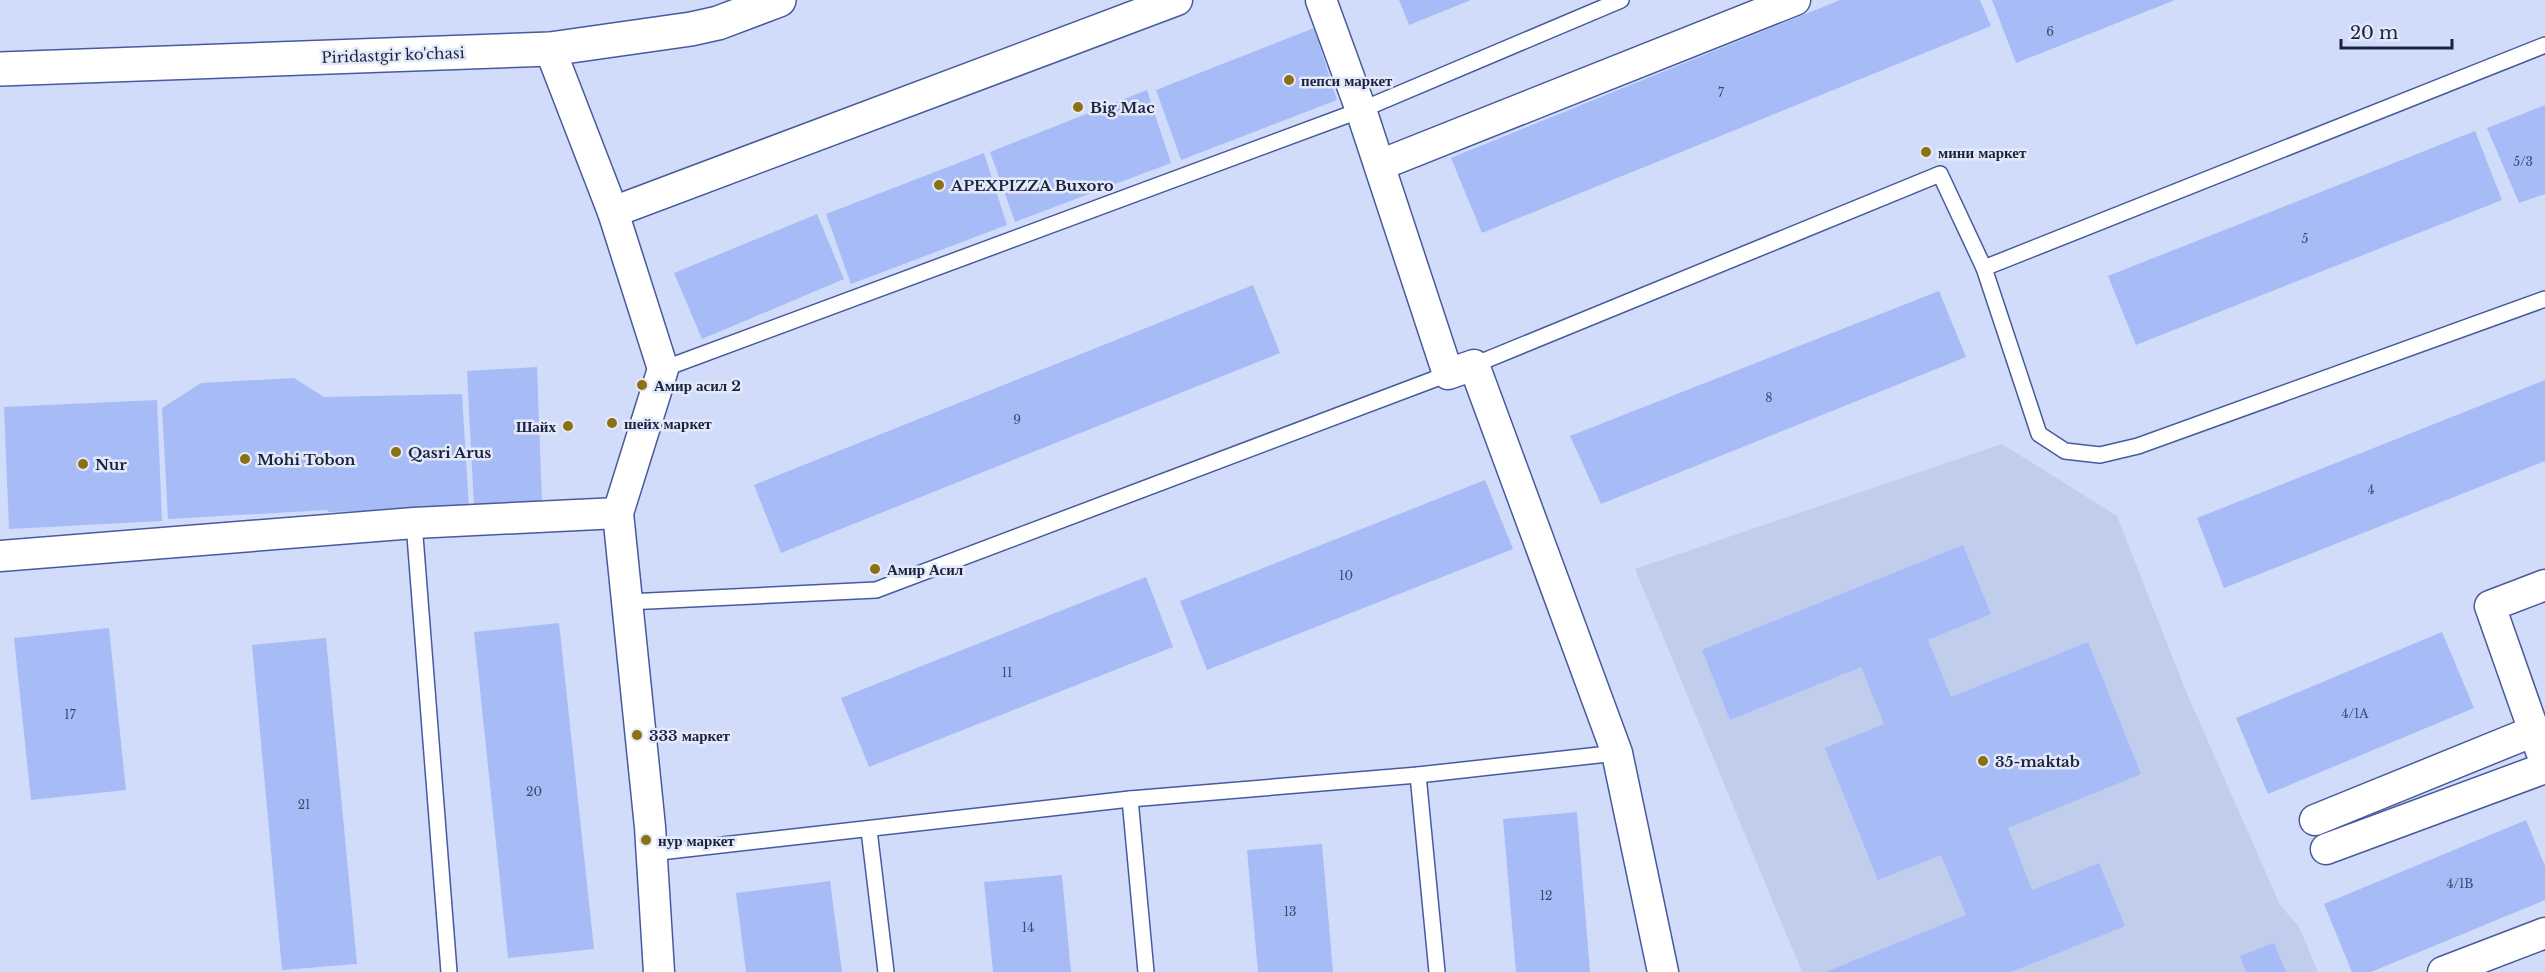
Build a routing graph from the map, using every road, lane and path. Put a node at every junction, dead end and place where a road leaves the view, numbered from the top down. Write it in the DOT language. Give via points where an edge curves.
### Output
graph roads {
  1 [pos="779,0"];
  2 [pos="1177,0"];
  3 [pos="1321,0"];
  4 [pos="1621,0"];
  5 [pos="1796,0"];
  6 [pos="2545,45"];
  7 [pos="550,49"];
  8 [pos="0,69"];
  9 [pos="1361,110"];
  10 [pos="1380,165"];
  11 [pos="613,212"];
  12 [pos="1984,268"];
  13 [pos="2545,299"];
  14 [pos="663,369"];
  15 [pos="1461,370"];
  16 [pos="618,513"];
  17 [pos="414,523"];
  18 [pos="0,556"];
  19 [pos="2545,585"];
  20 [pos="627,602"];
  21 [pos="2534,731"];
  22 [pos="1617,753"];
  23 [pos="2545,762"];
  24 [pos="2545,768"];
  25 [pos="1418,775"];
  26 [pos="1130,799"];
  27 [pos="2315,820"];
  28 [pos="869,830"];
  29 [pos="2326,849"];
  30 [pos="651,853"];
  31 [pos="2545,933"];
  32 [pos="449,972"];
  33 [pos="659,972"];
  34 [pos="886,972"];
  35 [pos="1146,972"];
  36 [pos="1437,972"];
  37 [pos="1663,972"];
  38 [pos="2444,972"];
  1 -- 7 [label="main road, Piridastgir ko'chasi" via="691,29"];
  2 -- 11 [label="street"];
  3 -- 9 [label="street"];
  4 -- 9 [label="lane"];
  5 -- 10 [label="street"];
  6 -- 12 [label="lane"];
  7 -- 8 [label="main road, Piridastgir ko'chasi"];
  7 -- 11 [label="street"];
  9 -- 10 [label="street"];
  9 -- 14 [label="lane"];
  10 -- 15 [label="street"];
  11 -- 14 [label="street"];
  12 -- 13 [label="lane" via="2039,434 2065,451 2100,455 2138,446"];
  12 -- 15 [label="lane" via="1940,174"];
  14 -- 16 [label="street"];
  15 -- 20 [label="lane" via="876,590"];
  15 -- 22 [label="street"];
  16 -- 17 [label="street"];
  16 -- 20 [label="street"];
  17 -- 18 [label="street"];
  17 -- 32 [label="lane"];
  19 -- 21 [label="street" via="2490,606"];
  20 -- 30 [label="street"];
  21 -- 23 [label="street"];
  21 -- 27 [label="street"];
  22 -- 25 [label="lane"];
  22 -- 37 [label="street"];
  24 -- 29 [label="street"];
  25 -- 26 [label="lane"];
  25 -- 36 [label="lane"];
  26 -- 28 [label="lane"];
  26 -- 35 [label="lane"];
  28 -- 30 [label="lane"];
  28 -- 34 [label="lane"];
  30 -- 33 [label="street"];
  31 -- 38 [label="street"];
}
